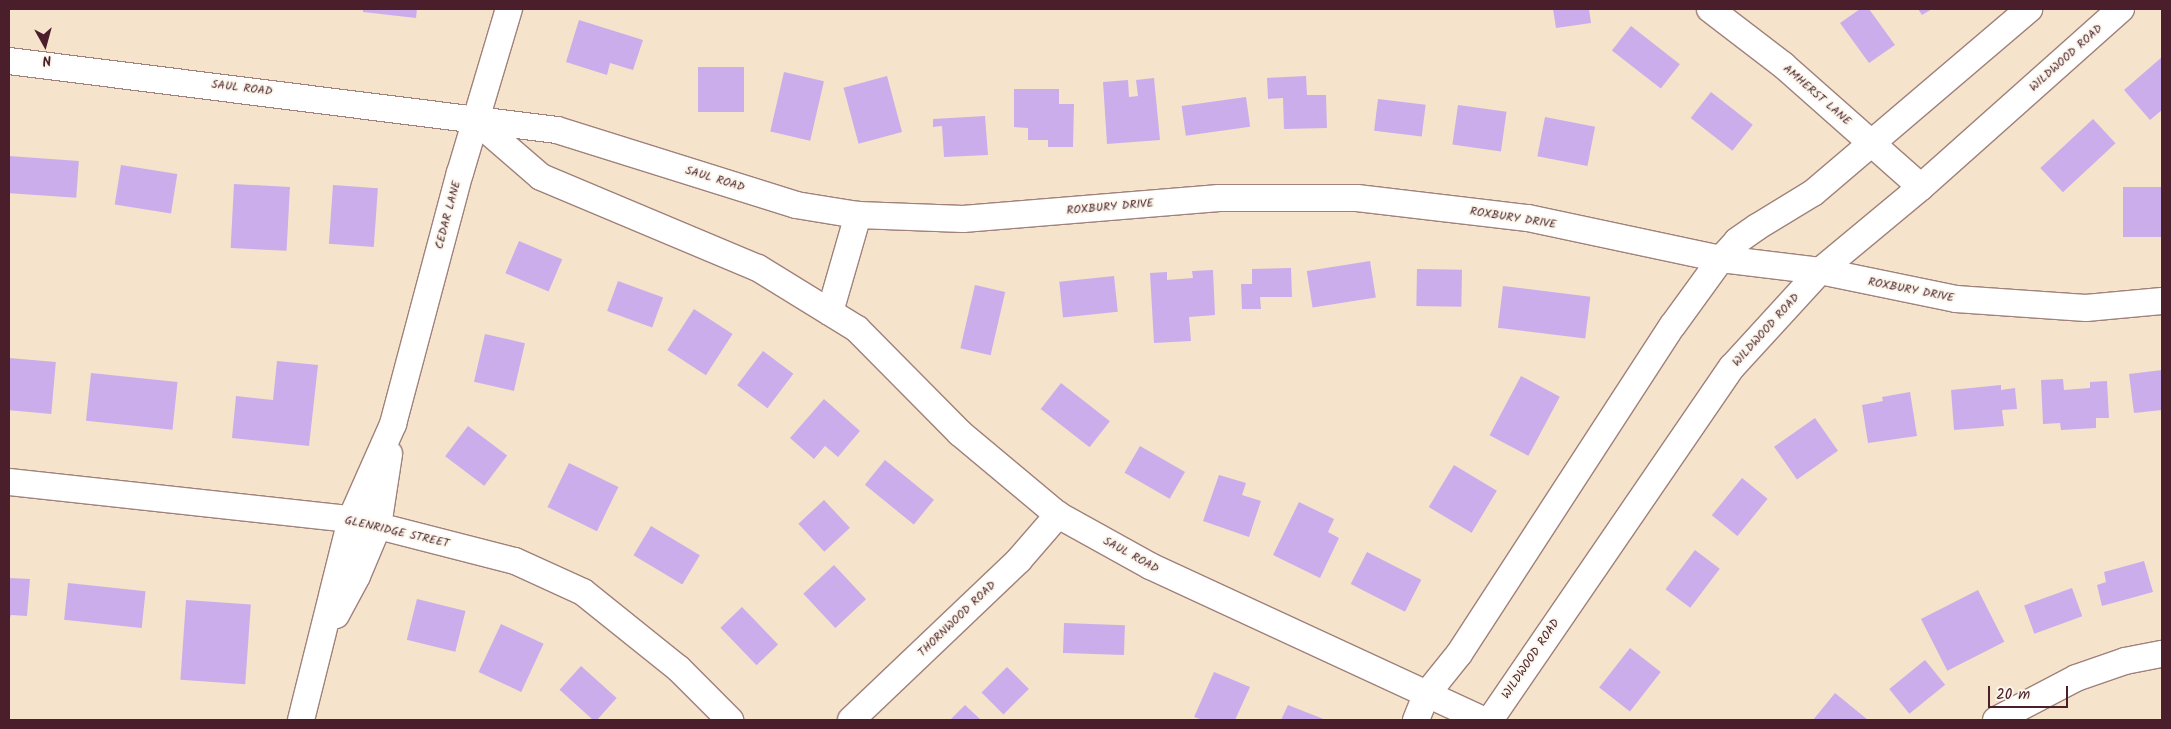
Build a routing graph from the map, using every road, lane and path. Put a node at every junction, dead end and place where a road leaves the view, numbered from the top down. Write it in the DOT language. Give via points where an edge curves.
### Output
graph roads {
  1 [pos="509,9"];
  2 [pos="1710,9"];
  3 [pos="2029,9"];
  4 [pos="2121,9"];
  5 [pos="9,61"];
  6 [pos="475,120"];
  7 [pos="1872,143"];
  8 [pos="1921,187"];
  9 [pos="858,215"];
  10 [pos="1721,259"];
  11 [pos="1820,271"];
  12 [pos="2162,301"];
  13 [pos="830,312"];
  14 [pos="393,424"];
  15 [pos="9,482"];
  16 [pos="1058,514"];
  17 [pos="351,520"];
  18 [pos="378,526"];
  19 [pos="322,639"];
  20 [pos="2162,654"];
  21 [pos="1426,695"];
  22 [pos="301,720"];
  23 [pos="730,720"];
  24 [pos="851,720"];
  25 [pos="1416,720"];
  26 [pos="1483,720"];
  27 [pos="1490,720"];
  28 [pos="1996,720"];
  1 -- 6 [label="street, CEDAR LANE"];
  2 -- 7 [label="street, AMHERST LANE" via="1783,66"];
  3 -- 7 [label="street"];
  4 -- 8 [label="street, WILDWOOD ROAD"];
  5 -- 6 [label="street, SAUL ROAD" via="293,94"];
  6 -- 9 [label="street, SAUL ROAD" via="557,130 796,204"];
  6 -- 13 [label="street, SAUL ROAD" via="541,177 758,268"];
  6 -- 14 [label="street, CEDAR LANE"];
  7 -- 8 [label="street, AMHERST LANE"];
  7 -- 10 [label="street" via="1813,193 1737,241"];
  8 -- 11 [label="street, WILDWOOD ROAD"];
  9 -- 10 [label="street, ROXBURY DRIVE" via="964,219 1219,198 1357,198 1528,218"];
  9 -- 13 [label="street"];
  10 -- 11 [label="street, ROXBURY DRIVE"];
  10 -- 21 [label="street" via="1668,332 1458,654"];
  11 -- 12 [label="street, ROXBURY DRIVE" via="1956,299 2086,308"];
  11 -- 27 [label="street, WILDWOOD ROAD" via="1732,367"];
  13 -- 16 [label="street, SAUL ROAD" via="857,329 960,433"];
  14 -- 17 [label="street, CEDAR LANE"];
  14 -- 18 [label="street, CEDAR LANE"];
  15 -- 17 [label="street, GLENRIDGE STREET"];
  16 -- 21 [label="street, SAUL ROAD" via="1150,566"];
  16 -- 24 [label="street, THORNWOOD ROAD" via="1019,560"];
  17 -- 18 [label="street, GLENRIDGE STREET"];
  17 -- 19 [label="street, CEDAR LANE"];
  18 -- 19 [label="street, CEDAR LANE" via="357,576"];
  18 -- 23 [label="street, GLENRIDGE STREET" via="516,560 583,592 678,668"];
  19 -- 22 [label="street, CEDAR LANE"];
  20 -- 28 [label="street" via="2125,661 2076,678"];
  21 -- 25 [label="street"];
  21 -- 26 [label="street, SAUL ROAD"];
}
